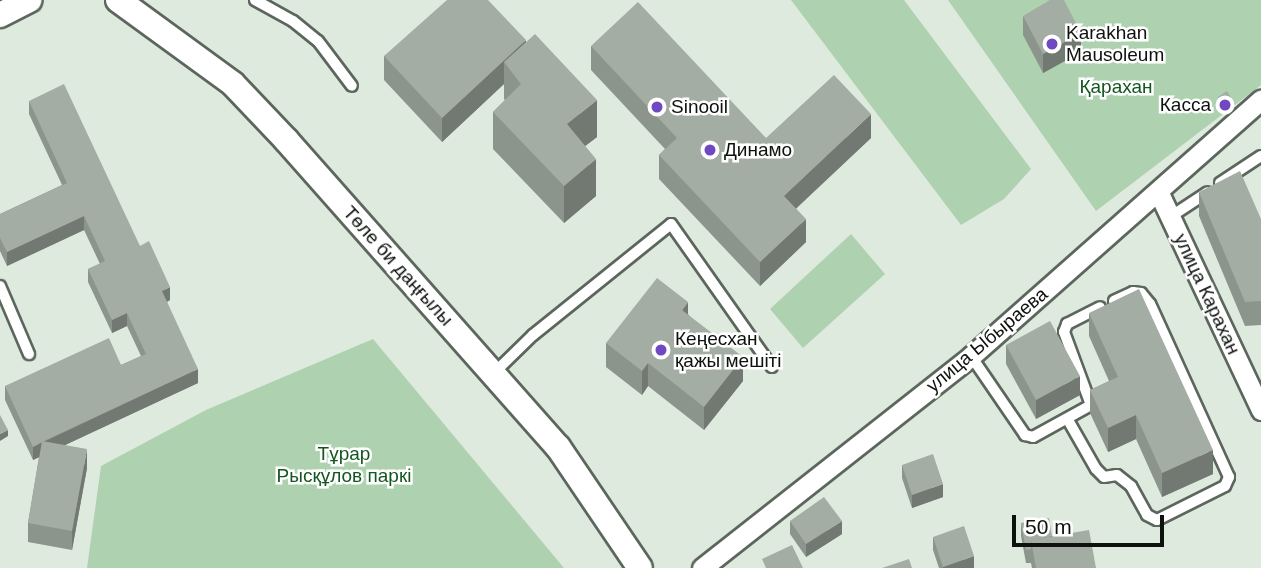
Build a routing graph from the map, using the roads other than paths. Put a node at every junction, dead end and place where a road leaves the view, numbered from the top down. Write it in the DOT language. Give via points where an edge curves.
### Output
graph roads {
  1 [pos="29,0"];
  2 [pos="118,0"];
  3 [pos="255,0"];
  4 [pos="0,15"];
  5 [pos="352,86"];
  6 [pos="1259,103"];
  7 [pos="1261,156"];
  8 [pos="1158,191"];
  9 [pos="1170,217"];
  10 [pos="0,286"];
  11 [pos="29,354"];
  12 [pos="971,356"];
  13 [pos="772,368"];
  14 [pos="494,374"];
  15 [pos="1259,397"];
  16 [pos="1068,420"];
  17 [pos="640,568"];
  18 [pos="702,568"];
  1 -- 4 [label="street"];
  2 -- 14 [label="street, Төле би даңғылы" via="233,84"];
  3 -- 5 [label="lane" via="318,41"];
  6 -- 8 [label="street, улица Ыбыраева"];
  7 -- 9 [label="lane"];
  8 -- 9 [label="street, улица Карахан"];
  8 -- 12 [label="street, улица Ыбыраева"];
  9 -- 15 [label="street, улица Карахан"];
  10 -- 11 [label="lane"];
  12 -- 16 [label="lane" via="1025,435 1033,437"];
  12 -- 18 [label="street, улица Ыбыраева"];
  13 -- 14 [label="lane" via="671,224 533,335"];
  14 -- 17 [label="street, Төле би даңғылы" via="558,447"];
  16 -- 16 [label="lane" via="1091,405 1063,332 1068,324 1133,292 1141,293 1229,477 1225,486 1157,520 1117,475 1104,477 1096,469"];
}
